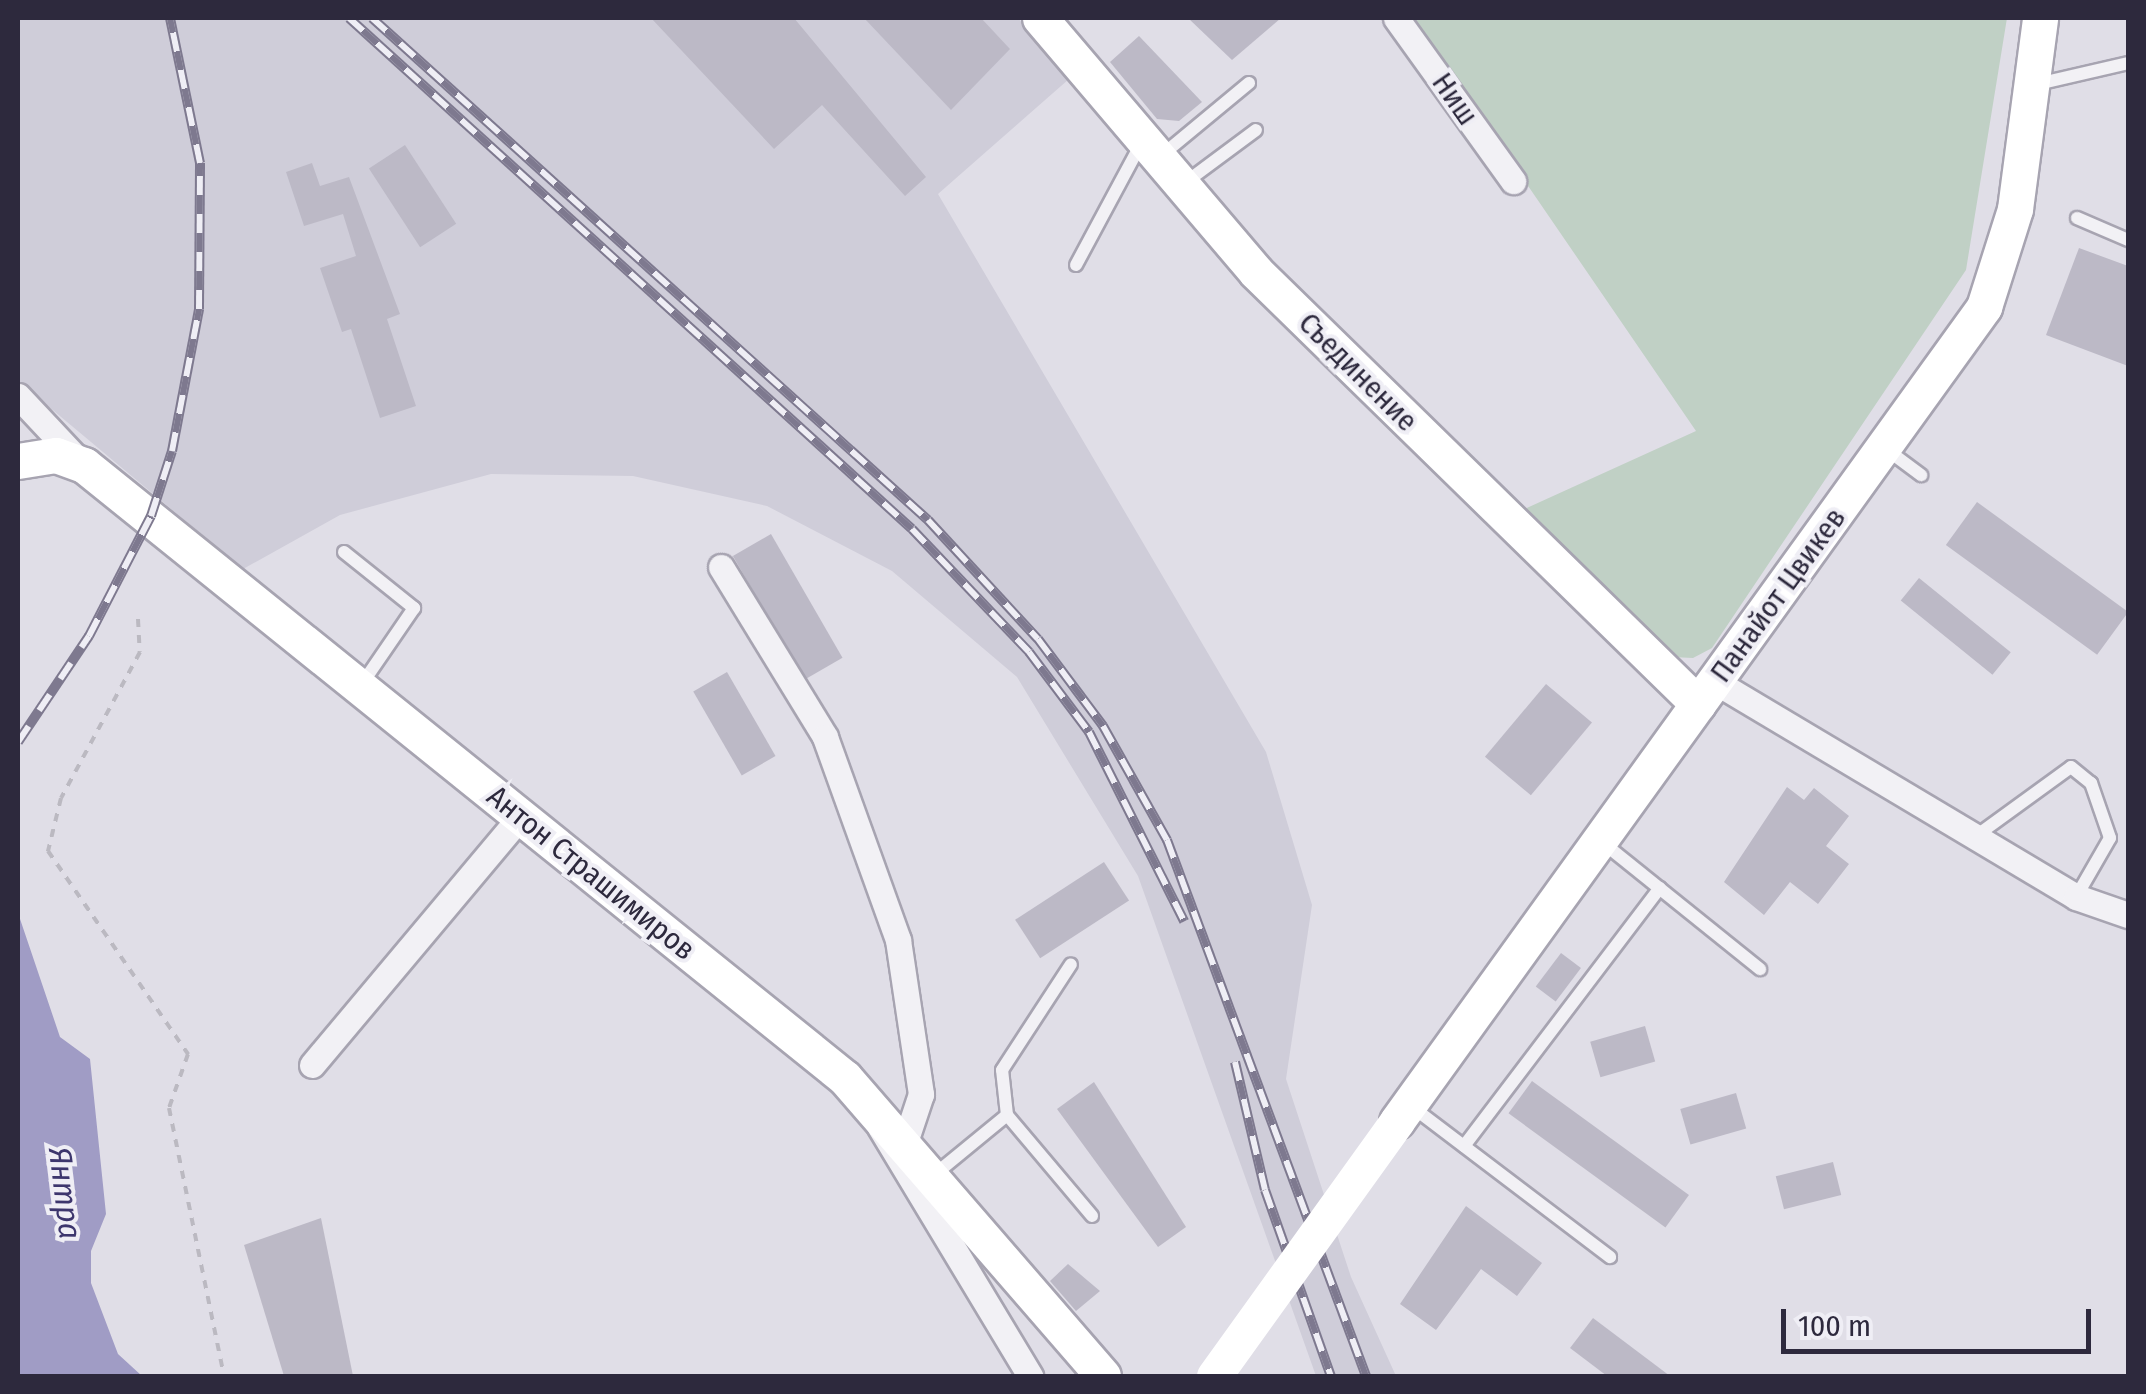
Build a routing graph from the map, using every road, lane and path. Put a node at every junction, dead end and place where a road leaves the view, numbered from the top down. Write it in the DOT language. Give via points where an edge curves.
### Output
graph roads {
  1 [pos="1040,18"];
  2 [pos="1396,18"];
  3 [pos="2040,18"];
  4 [pos="2128,63"];
  5 [pos="1249,82"];
  6 [pos="2031,86"];
  7 [pos="1256,130"];
  8 [pos="1149,151"];
  9 [pos="1513,182"];
  10 [pos="1180,187"];
  11 [pos="2077,218"];
  12 [pos="2128,240"];
  13 [pos="1076,265"];
  14 [pos="18,396"];
  15 [pos="1886,449"];
  16 [pos="18,461"];
  17 [pos="84,465"];
  18 [pos="1921,474"];
  19 [pos="344,552"];
  20 [pos="721,567"];
  21 [pos="138,618"];
  22 [pos="360,686"];
  23 [pos="1706,693"];
  24 [pos="521,816"];
  25 [pos="1976,836"];
  26 [pos="1600,840"];
  27 [pos="1660,888"];
  28 [pos="2076,897"];
  29 [pos="2128,915"];
  30 [pos="1071,964"];
  31 [pos="1760,969"];
  32 [pos="312,1065"];
  33 [pos="880,1112"];
  34 [pos="1403,1113"];
  35 [pos="1007,1116"];
  36 [pos="906,1139"];
  37 [pos="1464,1146"];
  38 [pos="934,1176"];
  39 [pos="1092,1216"];
  40 [pos="1610,1257"];
  41 [pos="224,1376"];
  42 [pos="1030,1376"];
  43 [pos="1102,1376"];
  44 [pos="1214,1376"];
  1 -- 8 [label="street, Съединение"];
  2 -- 9 [label="street, Ниш"];
  3 -- 6 [label="street, Панайот Цвикев"];
  4 -- 6 [label="lane"];
  5 -- 8 [label="lane"];
  6 -- 15 [label="street, Панайот Цвикев" via="2004,259 1984,307"];
  7 -- 10 [label="lane"];
  8 -- 10 [label="street, Съединение"];
  8 -- 13 [label="lane"];
  10 -- 23 [label="street, Съединение"];
  11 -- 12 [label="lane"];
  14 -- 17 [label="street"];
  15 -- 18 [label="lane"];
  15 -- 23 [label="street, Панайот Цвикев"];
  16 -- 17 [label="street" via="56,455"];
  17 -- 22 [label="street, Антон Страшимиров"];
  19 -- 22 [label="lane" via="414,608"];
  20 -- 36 [label="street" via="825,737 898,940 921,1094"];
  21 -- 41 [label="path" via="140,652 61,798 48,851 188,1054 169,1108"];
  22 -- 24 [label="street, Антон Страшимиров"];
  23 -- 25 [label="street"];
  23 -- 26 [label="street, Панайот Цвикев"];
  24 -- 32 [label="street"];
  24 -- 33 [label="street, Антон Страшимиров"];
  25 -- 28 [label="street"];
  25 -- 28 [label="lane" via="2071,768 2091,783 2110,838"];
  26 -- 27 [label="lane"];
  26 -- 34 [label="street, Панайот Цвикев"];
  27 -- 31 [label="lane"];
  27 -- 37 [label="lane"];
  28 -- 29 [label="street"];
  30 -- 35 [label="lane" via="1002,1070"];
  33 -- 36 [label="street, Антон Страшимиров"];
  33 -- 42 [label="street" via="880,1141"];
  34 -- 37 [label="lane"];
  34 -- 44 [label="street, Панайот Цвикев, bridge"];
  35 -- 38 [label="lane"];
  35 -- 39 [label="lane"];
  36 -- 38 [label="street, Антон Страшимиров"];
  37 -- 40 [label="lane"];
  38 -- 43 [label="street, Антон Страшимиров"];
}
